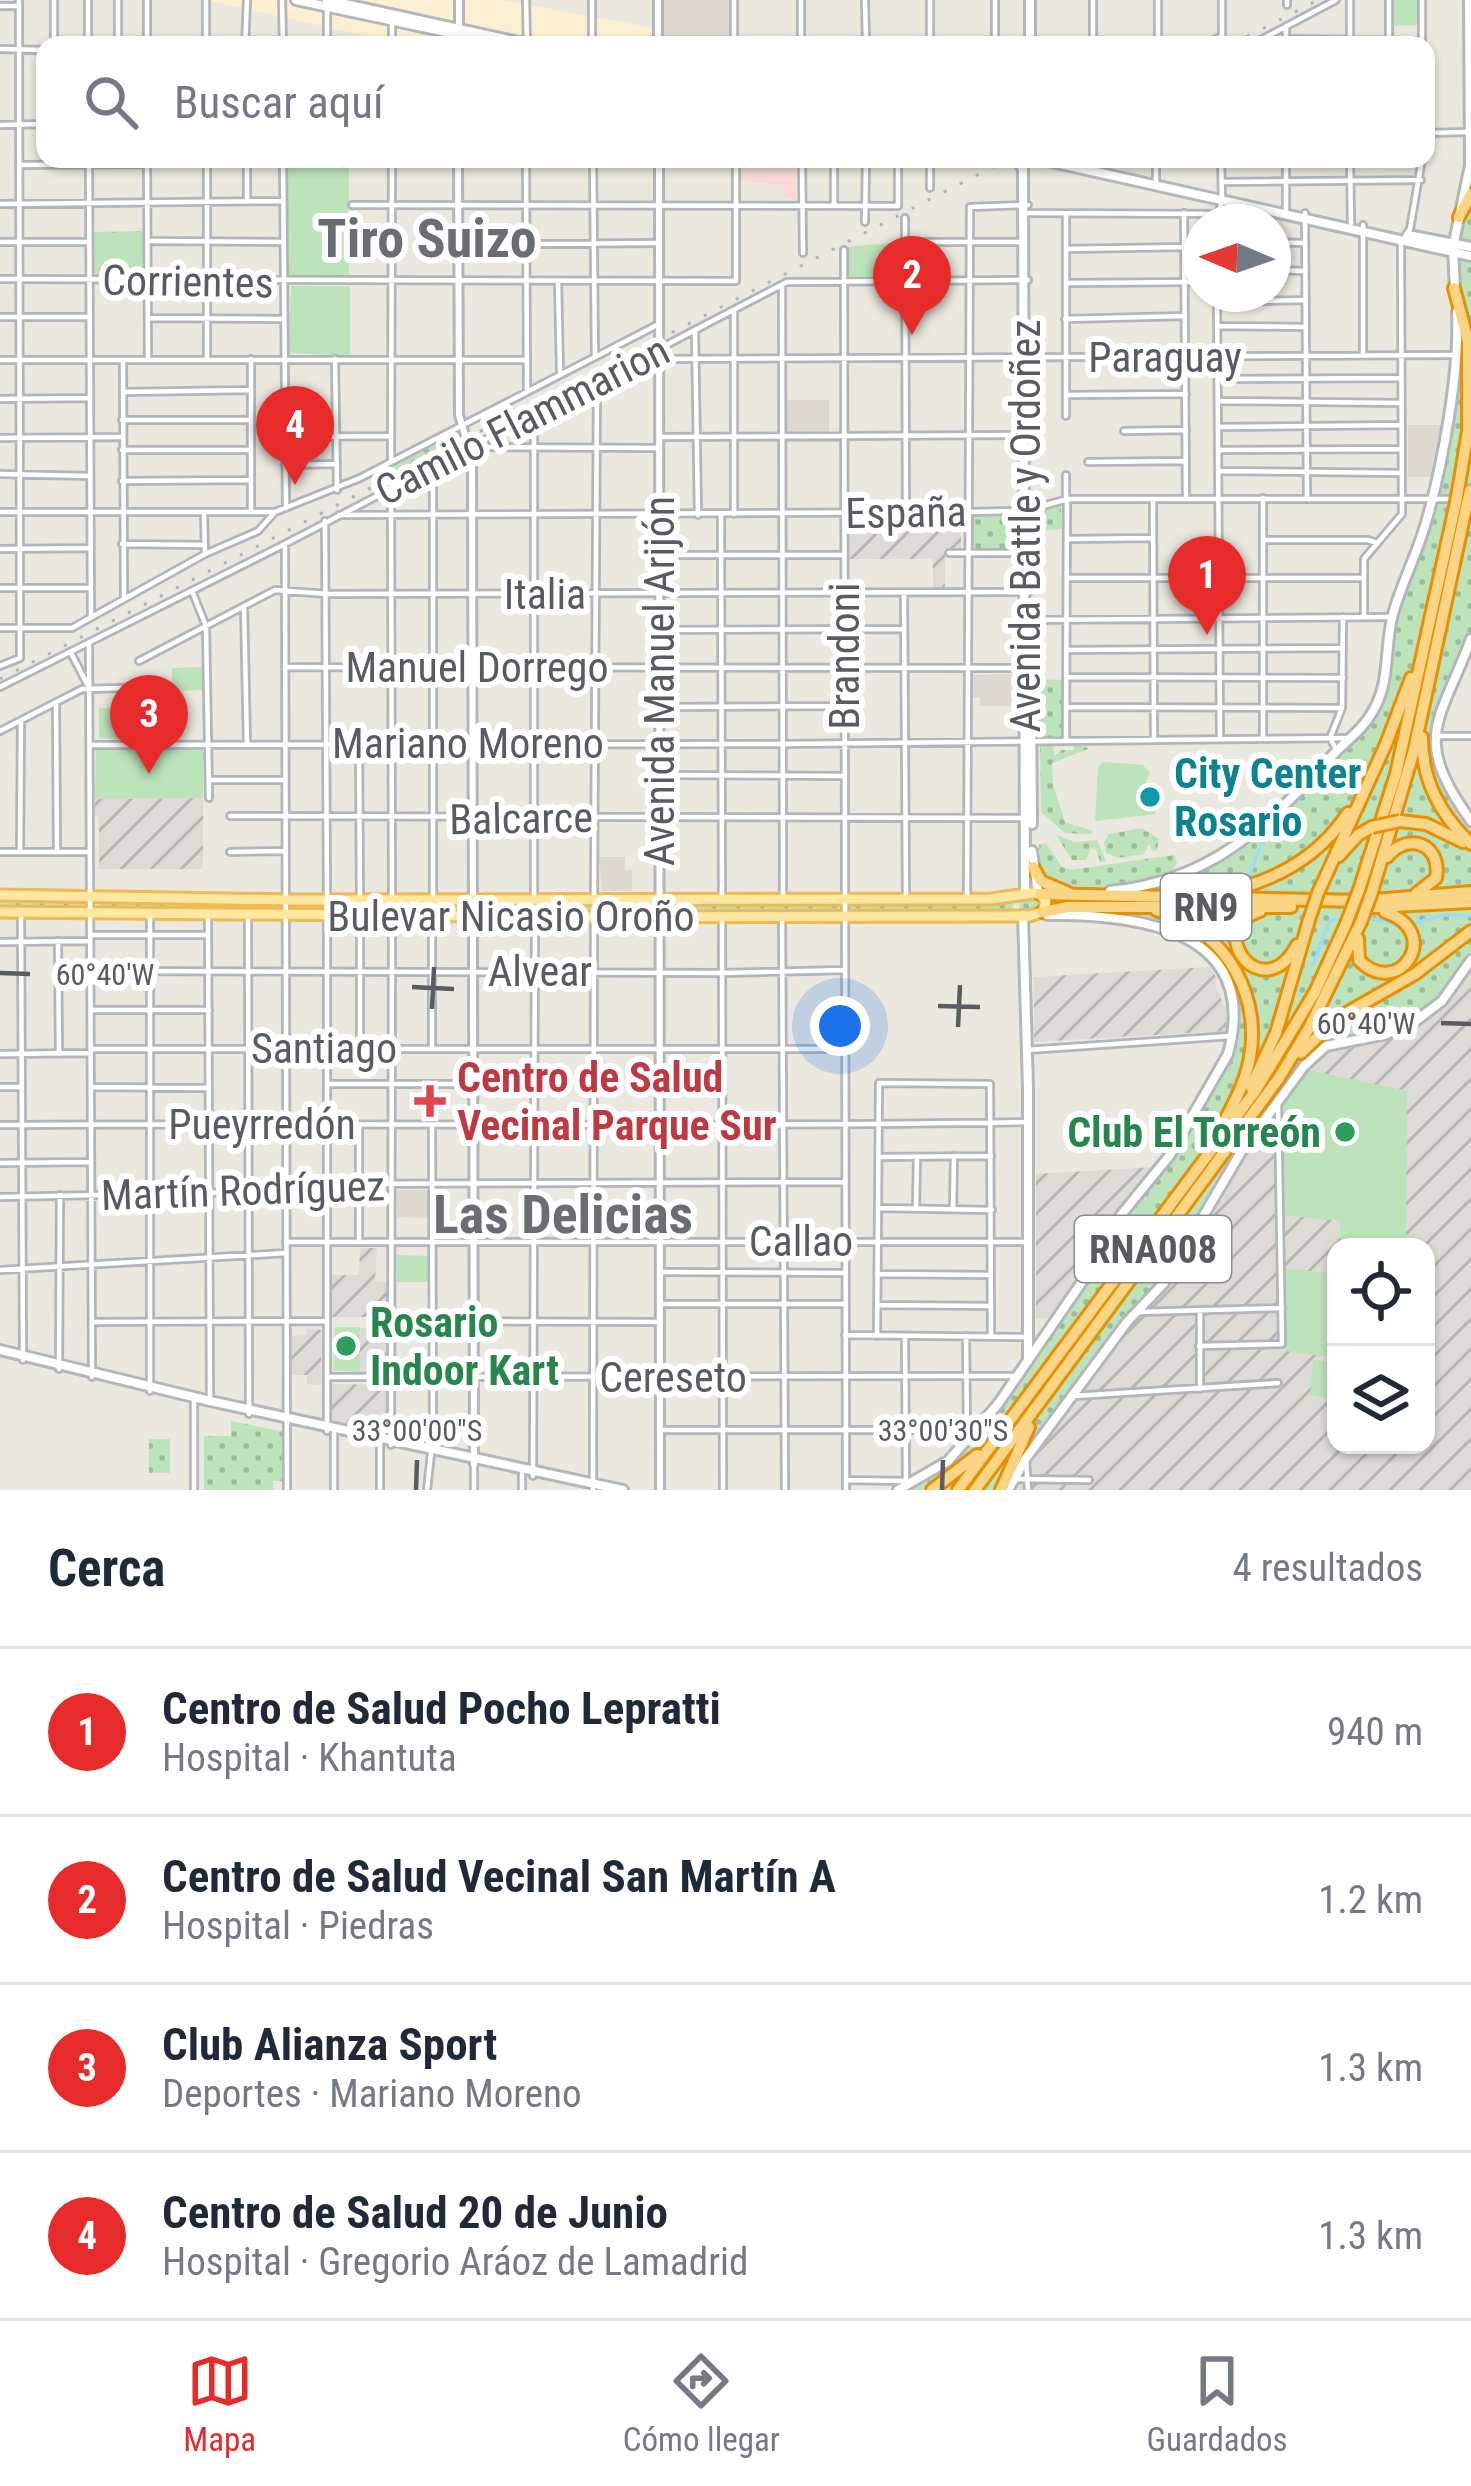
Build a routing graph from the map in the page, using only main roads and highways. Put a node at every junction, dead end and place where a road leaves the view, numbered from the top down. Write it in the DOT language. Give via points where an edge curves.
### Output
graph roads {
  1 [pos="296,0"];
  2 [pos="1030,0"];
  3 [pos="327,2"];
  4 [pos="1467,3"];
  5 [pos="459,30"];
  6 [pos="478,36"];
  7 [pos="487,36"];
  8 [pos="1030,36"];
  9 [pos="1470,132"];
  10 [pos="1022,168"];
  11 [pos="1031,168"];
  12 [pos="1102,168"];
  13 [pos="1471,194"];
  14 [pos="1026,209"];
  15 [pos="1305,215"];
  16 [pos="1459,217"];
  17 [pos="1363,228"];
  18 [pos="1453,248"];
  19 [pos="1471,251"];
  20 [pos="1026,280"];
  21 [pos="1454,288"];
  22 [pos="1471,410"];
  23 [pos="1468,434"];
  24 [pos="1466,488"];
  25 [pos="1464,505"];
  26 [pos="1026,510"];
  27 [pos="1027,592"];
  28 [pos="1432,605"];
  29 [pos="1471,639"];
  30 [pos="1027,668"];
  31 [pos="1425,702"];
  32 [pos="1030,741"];
  33 [pos="1376,765"];
  34 [pos="1471,821"];
  35 [pos="1471,846"];
  36 [pos="1033,867"];
  37 [pos="1378,876"];
  38 [pos="1366,891"];
  39 [pos="1471,892"];
  40 [pos="1318,893"];
  41 [pos="0,895"];
  42 [pos="1031,895"];
  43 [pos="1078,896"];
  44 [pos="1181,898"];
  45 [pos="1400,899"];
  46 [pos="1471,902"];
  47 [pos="1135,906"];
  48 [pos="1286,907"];
  49 [pos="1370,908"];
  50 [pos="0,912"];
  51 [pos="1032,914"];
  52 [pos="1309,920"];
  53 [pos="1361,922"];
  54 [pos="1471,931"];
  55 [pos="1471,960"];
  56 [pos="1279,1078"];
  57 [pos="1239,1110"];
  58 [pos="1214,1143"];
  59 [pos="0,1352"];
  60 [pos="1028,1362"];
  61 [pos="150,1388"];
  62 [pos="1049,1391"];
  63 [pos="209,1403"];
  64 [pos="1019,1408"];
  65 [pos="595,1488"];
  66 [pos="623,1490"];
  67 [pos="898,1490"];
  68 [pos="932,1490"];
  69 [pos="958,1490"];
  70 [pos="975,1490"];
  71 [pos="1005,1490"];
  1 -- 3 [label="main road"];
  2 -- 8 [label="main road"];
  3 -- 5 [label="main road"];
  4 -- 9 [label="main road"];
  5 -- 6 [label="main road"];
  5 -- 7 [label="main road"];
  9 -- 16 [label="main road"];
  10 -- 14 [label="main road, Avenida Battle y Ordoñez"];
  11 -- 14 [label="main road, Avenida Battle y Ordoñez"];
  12 -- 15 [label="main road"];
  13 -- 16 [label="highway"];
  14 -- 20 [label="main road, Avenida Battle y Ordoñez"];
  14 -- 20 [label="main road, Avenida Battle y Ordoñez"];
  15 -- 17 [label="main road"];
  15 -- 17 [label="main road"];
  16 -- 18 [label="main road"];
  17 -- 18 [label="main road"];
  18 -- 19 [label="main road"];
  18 -- 21 [label="main road"];
  20 -- 26 [label="main road, Avenida Battle y Ordoñez"];
  21 -- 23 [label="highway" via="1467,326"];
  21 -- 43 [label="main road" via="1443,453 1392,617 1382,693 1366,723 1257,830 1201,868 1154,886"];
  22 -- 23 [label="highway, RNA008"];
  23 -- 24 [label="highway, RNA008"];
  24 -- 25 [label="highway, RNA008, bridge"];
  25 -- 28 [label="highway, RNA008"];
  25 -- 31 [label="highway, RNA008"];
  26 -- 27 [label="main road, Avenida Battle y Ordoñez"];
  26 -- 27 [label="main road, Avenida Battle y Ordoñez"];
  27 -- 30 [label="main road, Avenida Battle y Ordoñez"];
  27 -- 30 [label="main road, Avenida Battle y Ordoñez"];
  28 -- 33 [label="highway"];
  28 -- 38 [label="highway, RNA008"];
  29 -- 34 [label="main road" via="1435,736 1438,768"];
  30 -- 32 [label="main road, Avenida Battle y Ordoñez"];
  31 -- 35 [label="highway" via="1426,778"];
  31 -- 37 [label="highway, RNA008"];
  32 -- 36 [label="main road, Avenida Battle y Ordoñez"];
  32 -- 42 [label="main road, Avenida Battle y Ordoñez"];
  33 -- 40 [label="highway"];
  33 -- 44 [label="highway" via="1340,824 1304,860 1254,884"];
  35 -- 40 [label="highway, bridge" via="1426,824 1372,827 1340,853"];
  36 -- 42 [label="main road, Avenida Battle y Ordoñez"];
  36 -- 43 [label="highway" via="1040,881"];
  37 -- 38 [label="highway, RNA008"];
  37 -- 45 [label="highway" via="1400,844 1431,851 1438,869 1431,885"];
  38 -- 53 [label="highway, RNA008, bridge"];
  38 -- 57 [label="highway, RNA008, bridge" via="1281,1053"];
  39 -- 45 [label="highway, RN9"];
  40 -- 52 [label="highway, bridge"];
  41 -- 42 [label="main road, Bulevar Nicasio Oroño"];
  42 -- 43 [label="highway, RN9"];
  42 -- 51 [label="main road" via="1017,905"];
  42 -- 51 [label="main road" via="1046,902"];
  43 -- 44 [label="highway, RN9"];
  44 -- 45 [label="highway, RN9"];
  46 -- 49 [label="highway, RN9"];
  47 -- 48 [label="highway, RN9"];
  47 -- 51 [label="highway, RN9"];
  47 -- 58 [label="highway" via="1206,933 1244,988 1249,1066"];
  48 -- 49 [label="highway, RN9"];
  48 -- 52 [label="highway" via="1257,911 1240,925 1235,942 1246,963 1281,966"];
  49 -- 53 [label="highway" via="1409,928 1408,962 1388,973 1363,965"];
  50 -- 51 [label="main road, Bulevar Nicasio Oroño"];
  51 -- 60 [label="main road"];
  51 -- 60 [label="main road" via="1111,916 1182,933 1224,979 1234,1017 1228,1054 1170,1155 1120,1215"];
  52 -- 57 [label="highway" via="1276,1034"];
  53 -- 56 [label="highway, RNA008"];
  54 -- 56 [label="highway" via="1336,1018"];
  55 -- 71 [label="main road" via="1417,1020 1318,1052 1224,1179 1164,1283"];
  56 -- 62 [label="highway, RNA008"];
  57 -- 58 [label="highway, RNA008"];
  58 -- 64 [label="highway, RNA008"];
  59 -- 61 [label="main road"];
  60 -- 67 [label="main road" via="948,1461"];
  61 -- 63 [label="main road"];
  61 -- 63 [label="main road"];
  62 -- 70 [label="highway, RNA008"];
  62 -- 71 [label="highway"];
  63 -- 65 [label="main road"];
  64 -- 68 [label="highway" via="960,1472"];
  64 -- 69 [label="highway, RNA008"];
  65 -- 66 [label="main road"];
}
